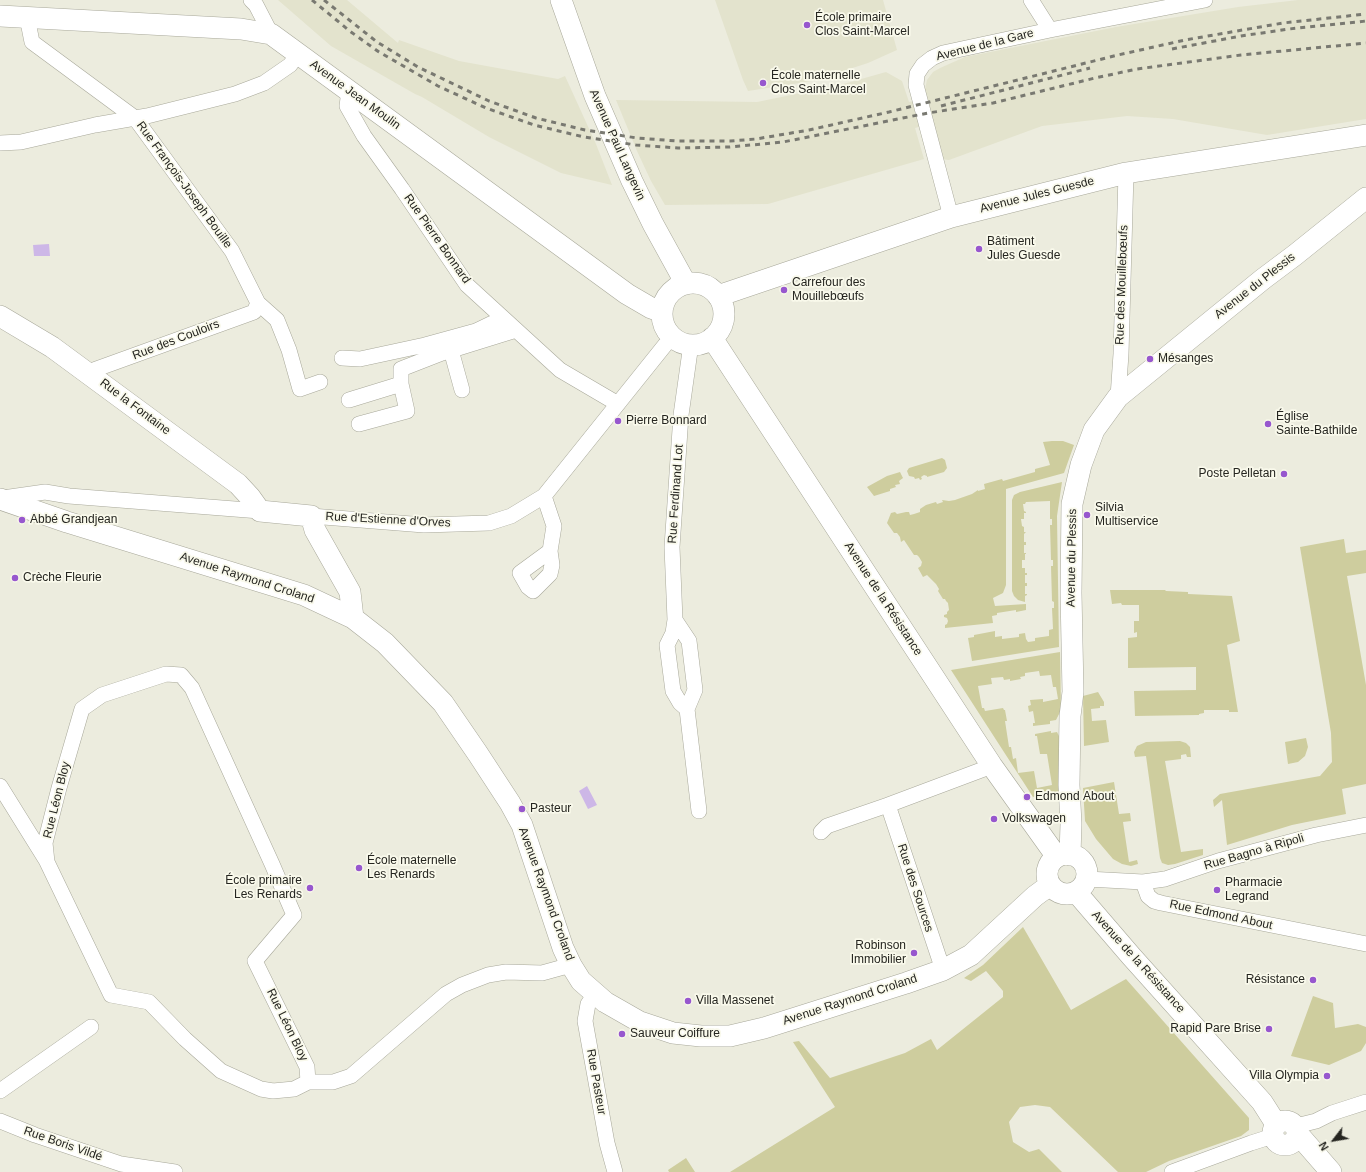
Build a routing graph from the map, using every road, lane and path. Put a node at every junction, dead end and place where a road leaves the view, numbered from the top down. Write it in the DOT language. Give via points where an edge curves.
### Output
graph roads {
  1 [pos="251,0"];
  2 [pos="561,0"];
  3 [pos="1031,0"];
  4 [pos="1205,0"];
  5 [pos="0,16"];
  6 [pos="27,18"];
  7 [pos="1050,30"];
  8 [pos="271,34"];
  9 [pos="298,54"];
  10 [pos="349,91"];
  11 [pos="134,118"];
  12 [pos="1366,135"];
  13 [pos="0,143"];
  14 [pos="1126,173"];
  15 [pos="1366,198"];
  16 [pos="951,217"];
  17 [pos="686,284"];
  18 [pos="718,296"];
  19 [pos="258,303"];
  20 [pos="662,312"];
  21 [pos="0,316"];
  22 [pos="503,318"];
  23 [pos="516,330"];
  24 [pos="712,338"];
  25 [pos="682,341"];
  26 [pos="451,350"];
  27 [pos="342,358"];
  28 [pos="88,372"];
  29 [pos="320,382"];
  30 [pos="401,384"];
  31 [pos="462,390"];
  32 [pos="1118,397"];
  33 [pos="349,400"];
  34 [pos="618,404"];
  35 [pos="358,424"];
  36 [pos="69,496"];
  37 [pos="544,496"];
  38 [pos="0,499"];
  39 [pos="260,511"];
  40 [pos="38,512"];
  41 [pos="311,516"];
  42 [pos="550,551"];
  43 [pos="353,618"];
  44 [pos="675,620"];
  45 [pos="687,709"];
  46 [pos="992,766"];
  47 [pos="0,786"];
  48 [pos="888,805"];
  49 [pos="699,811"];
  50 [pos="1366,825"];
  51 [pos="821,832"];
  52 [pos="1064,856"];
  53 [pos="47,862"];
  54 [pos="1143,882"];
  55 [pos="1050,885"];
  56 [pos="1081,885"];
  57 [pos="1366,944"];
  58 [pos="571,965"];
  59 [pos="943,970"];
  60 [pos="595,994"];
  61 [pos="91,1027"];
  62 [pos="308,1082"];
  63 [pos="0,1091"];
  64 [pos="1366,1102"];
  65 [pos="0,1121"];
  66 [pos="1287,1133"];
  67 [pos="175,1172"];
  68 [pos="615,1172"];
  69 [pos="1172,1172"];
  70 [pos="1314,1172"];
  71 [pos="1331,1172"];
  1 -- 8 [label="street"];
  2 -- 17 [label="main road, Avenue Paul Langevin" via="595,96 632,181"];
  3 -- 7 [label="street"];
  4 -- 7 [label="street, Avenue de la Gare"];
  5 -- 6 [label="main road, Avenue Jean Moulin"];
  6 -- 8 [label="main road, Avenue Jean Moulin" via="241,29"];
  6 -- 11 [label="street, Rue François-Joseph Bouille" via="32,42"];
  7 -- 16 [label="street, Avenue de la Gare" via="943,53 923,65 917,74 916,85"];
  8 -- 9 [label="main road, Avenue Jean Moulin"];
  9 -- 10 [label="main road, Avenue Jean Moulin"];
  9 -- 11 [label="street" via="290,65 264,83 235,94"];
  10 -- 20 [label="main road, Avenue Jean Moulin" via="627,294"];
  10 -- 22 [label="street, Rue Pierre Bonnard" via="347,106 364,136 467,285"];
  11 -- 13 [label="street" via="21,142"];
  11 -- 19 [label="street, Rue François-Joseph Bouille" via="232,251"];
  12 -- 14 [label="main road, Avenue Jules Guesde"];
  14 -- 16 [label="main road, Avenue Jules Guesde"];
  14 -- 32 [label="street, Rue des Mouillebœufs"];
  15 -- 32 [label="main road, Avenue du Plessis"];
  16 -- 18 [label="main road, Avenue Jules Guesde"];
  17 -- 18 [label="main road" via="704,285"];
  17 -- 20 [label="main road" via="670,294"];
  18 -- 24 [label="main road" via="724,314 718,332"];
  19 -- 28 [label="street, Rue des Couloirs" via="254,312"];
  19 -- 29 [label="street" via="277,320 300,389"];
  20 -- 25 [label="main road" via="667,330"];
  21 -- 28 [label="main road, Rue la Fontaine"];
  22 -- 23 [label="street, Rue Pierre Bonnard"];
  22 -- 27 [label="street" via="476,330 425,345 360,359"];
  23 -- 26 [label="street"];
  23 -- 34 [label="street, Rue Pierre Bonnard" via="560,370"];
  24 -- 25 [label="main road" via="705,342"];
  24 -- 46 [label="main road, Avenue de la Résistance"];
  25 -- 34 [label="street, Rue d'Estienne d'Orves" via="665,345"];
  25 -- 44 [label="street, Rue Ferdinand Lot" via="681,415 672,547"];
  26 -- 30 [label="street" via="401,369"];
  26 -- 31 [label="street"];
  28 -- 39 [label="main road, Rue la Fontaine" via="238,484"];
  30 -- 33 [label="street"];
  30 -- 35 [label="street" via="407,411"];
  32 -- 52 [label="main road, Avenue du Plessis" via="1094,430 1072,504 1073,692 1069,785 1071,824"];
  34 -- 37 [label="street, Rue d'Estienne d'Orves"];
  36 -- 38 [label="street, Rue d'Estienne d'Orves" via="45,492"];
  36 -- 39 [label="street, Rue d'Estienne d'Orves"];
  36 -- 40 [label="street, Rue d'Estienne d'Orves" via="38,501"];
  37 -- 41 [label="street, Rue d'Estienne d'Orves" via="511,516 488,523 424,525"];
  37 -- 42 [label="street" via="554,526"];
  38 -- 40 [label="main road, Avenue Raymond Croland"];
  39 -- 41 [label="main road, Rue d'Estienne d'Orves"];
  40 -- 43 [label="main road, Avenue Raymond Croland" via="304,595"];
  41 -- 43 [label="main road" via="315,530 350,592"];
  43 -- 58 [label="main road, Avenue Raymond Croland" via="385,643 443,703 510,803 522,825 562,948"];
  44 -- 45 [label="street" via="689,641 696,690"];
  44 -- 45 [label="street, Rue Ferdinand Lot" via="673,633 667,645 673,691"];
  45 -- 49 [label="street"];
  46 -- 48 [label="street"];
  46 -- 52 [label="main road, Avenue de la Résistance"];
  47 -- 53 [label="street"];
  48 -- 51 [label="street" via="827,826"];
  48 -- 59 [label="street, Rue des Sources"];
  50 -- 54 [label="street, Rue Bagno à Ripoli" via="1316,835 1218,861 1165,879"];
  52 -- 55 [label="main road" via="1052,861 1049,867 1047,873"];
  52 -- 56 [label="main road" via="1076,857 1085,866 1087,872"];
  53 -- 62 [label="street, Rue Léon Bloy" via="111,995 149,1002 221,1071 261,1090 294,1089"];
  53 -- 62 [label="street, Rue Léon Bloy" via="46,843 82,708 102,695 166,674 181,675 192,688 294,915 256,961 307,1067"];
  54 -- 56 [label="street"];
  54 -- 57 [label="street, Rue Edmond About" via="1148,896 1161,903"];
  55 -- 56 [label="main road" via="1059,892 1071,894"];
  55 -- 59 [label="main road, Avenue Raymond Croland" via="971,955"];
  56 -- 66 [label="main road, Avenue de la Résistance" via="1131,956"];
  58 -- 60 [label="main road, Avenue Raymond Croland" via="581,981"];
  58 -- 62 [label="street" via="542,973 506,972 488,975 462,985 446,994 351,1076 333,1082"];
  59 -- 60 [label="main road, Avenue Raymond Croland" via="764,1028 730,1036 673,1033 640,1022"];
  60 -- 68 [label="street, Rue Pasteur" via="588,1004 585,1021 606,1143"];
  61 -- 63 [label="street"];
  64 -- 66 [label="street" via="1332,1112"];
  65 -- 67 [label="street, Rue Boris Vildé" via="121,1164"];
  66 -- 69 [label="street" via="1251,1143"];
  66 -- 70 [label="main road, Avenue de la Résistance"];
  66 -- 71 [label="main road, Avenue de la Résistance"];
}
